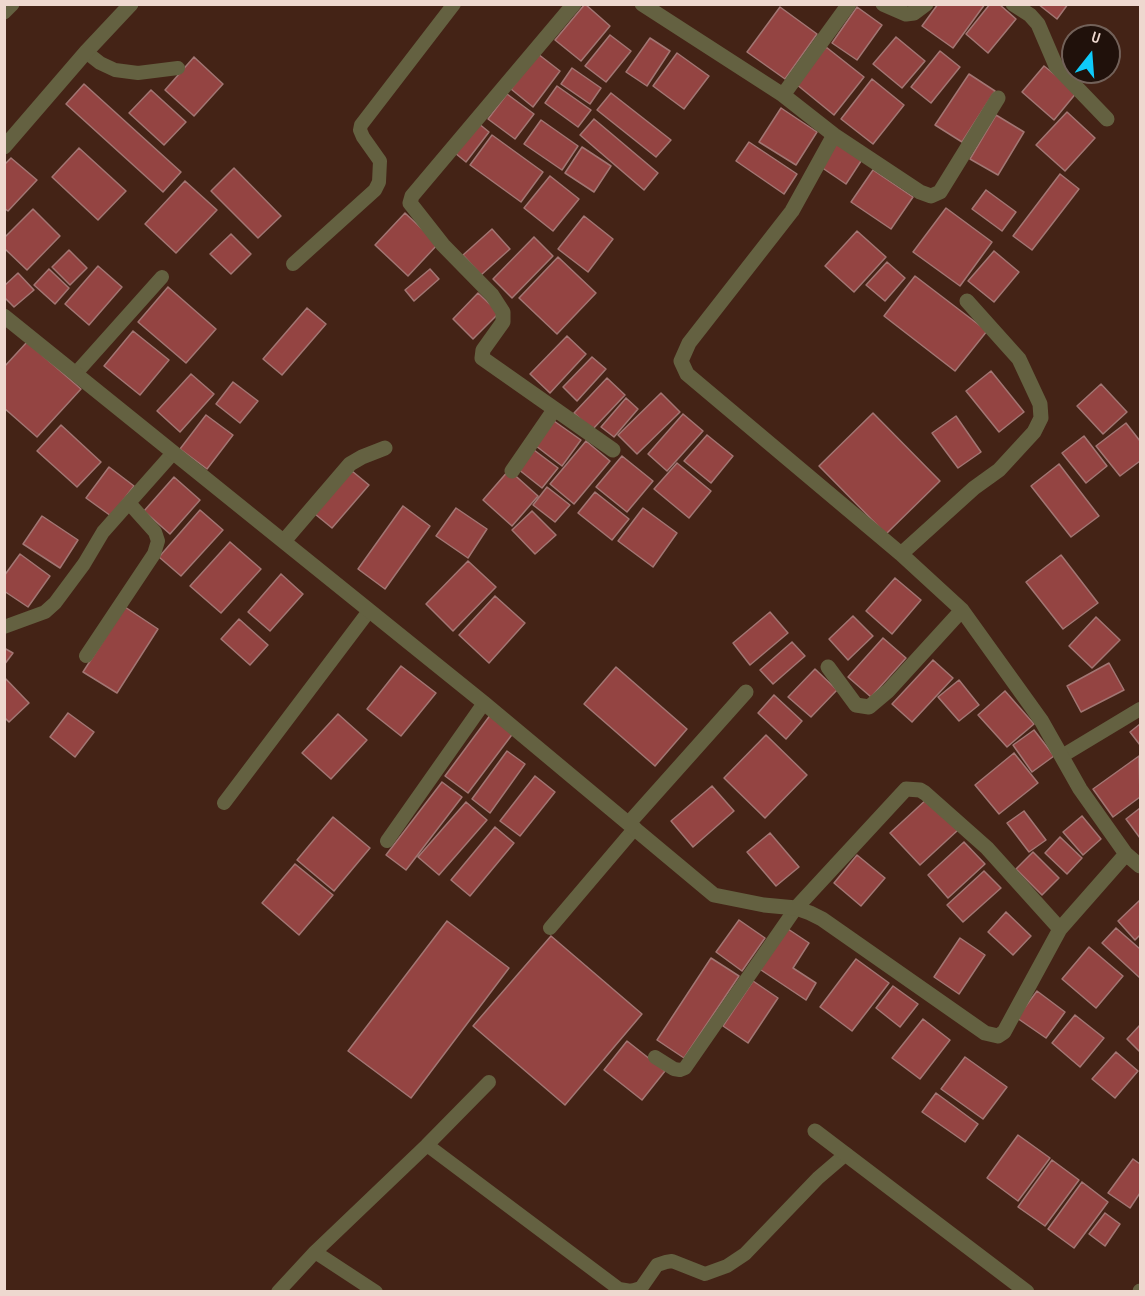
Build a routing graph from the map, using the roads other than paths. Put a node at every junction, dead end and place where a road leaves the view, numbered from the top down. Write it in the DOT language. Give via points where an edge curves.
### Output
graph roads {
  1 [pos="12,4"];
  2 [pos="131,4"];
  3 [pos="454,4"];
  4 [pos="574,4"];
  5 [pos="642,4"];
  6 [pos="849,4"];
  7 [pos="883,4"];
  8 [pos="927,4"];
  9 [pos="1013,4"];
  10 [pos="4,12"];
  11 [pos="86,52"];
  12 [pos="178,68"];
  13 [pos="783,95"];
  14 [pos="998,98"];
  15 [pos="1107,119"];
  16 [pos="834,135"];
  17 [pos="4,147"];
  18 [pos="293,264"];
  19 [pos="162,278"];
  20 [pos="967,301"];
  21 [pos="4,316"];
  22 [pos="77,372"];
  23 [pos="554,410"];
  24 [pos="385,448"];
  25 [pos="613,450"];
  26 [pos="173,453"];
  27 [pos="512,471"];
  28 [pos="129,503"];
  29 [pos="284,541"];
  30 [pos="902,554"];
  31 [pos="962,610"];
  32 [pos="369,611"];
  33 [pos="4,627"];
  34 [pos="86,656"];
  35 [pos="828,667"];
  36 [pos="746,692"];
  37 [pos="484,703"];
  38 [pos="1140,709"];
  39 [pos="1062,756"];
  40 [pos="224,803"];
  41 [pos="632,826"];
  42 [pos="387,841"];
  43 [pos="1126,854"];
  44 [pos="1140,866"];
  45 [pos="796,908"];
  46 [pos="550,928"];
  47 [pos="1060,929"];
  48 [pos="655,1057"];
  49 [pos="489,1082"];
  50 [pos="815,1131"];
  51 [pos="427,1145"];
  52 [pos="846,1154"];
  53 [pos="315,1252"];
  54 [pos="278,1292"];
  55 [pos="376,1292"];
  56 [pos="1027,1292"];
  1 -- 10 [label="street"];
  2 -- 11 [label="street"];
  3 -- 18 [label="lane" via="361,125 363,137 380,160 375,190"];
  4 -- 23 [label="street" via="410,203 503,312 503,322 483,350 482,358"];
  5 -- 13 [label="street"];
  6 -- 13 [label="street"];
  7 -- 8 [label="street" via="906,14"];
  9 -- 15 [label="street" via="1038,24 1056,66"];
  11 -- 12 [label="lane" via="115,70 138,73"];
  11 -- 17 [label="street"];
  13 -- 16 [label="street"];
  14 -- 16 [label="street" via="940,192 931,196"];
  16 -- 30 [label="street" via="792,211 689,343 681,361 687,374"];
  19 -- 22 [label="lane"];
  20 -- 30 [label="street" via="1019,359 1040,404 1041,418 1034,432 999,470"];
  21 -- 22 [label="street"];
  22 -- 26 [label="street"];
  23 -- 25 [label="street"];
  23 -- 27 [label="street"];
  24 -- 29 [label="street" via="350,464"];
  26 -- 28 [label="lane"];
  26 -- 29 [label="street"];
  28 -- 33 [label="lane" via="103,532 55,603 45,612"];
  28 -- 34 [label="lane" via="156,532 158,541 154,554"];
  29 -- 32 [label="street"];
  30 -- 31 [label="street"];
  31 -- 35 [label="street" via="888,691 868,707 856,705"];
  31 -- 39 [label="street" via="1041,720"];
  32 -- 37 [label="street"];
  32 -- 40 [label="lane"];
  36 -- 41 [label="street"];
  37 -- 41 [label="street"];
  37 -- 42 [label="lane"];
  38 -- 39 [label="lane"];
  39 -- 43 [label="street"];
  41 -- 45 [label="street" via="714,895"];
  41 -- 46 [label="lane"];
  43 -- 44 [label="street"];
  43 -- 47 [label="street"];
  45 -- 47 [label="street" via="822,919 985,1033 998,1036 1004,1032"];
  45 -- 47 [label="street" via="902,792 911,789 925,793 987,848"];
  45 -- 48 [label="lane" via="685,1068 674,1069"];
  49 -- 51 [label="lane"];
  50 -- 52 [label="street"];
  51 -- 52 [label="lane" via="619,1289 632,1291 641,1288 657,1265 666,1262 705,1274 728,1266"];
  51 -- 53 [label="lane"];
  52 -- 56 [label="street"];
  53 -- 54 [label="lane"];
  53 -- 55 [label="lane"];
}
